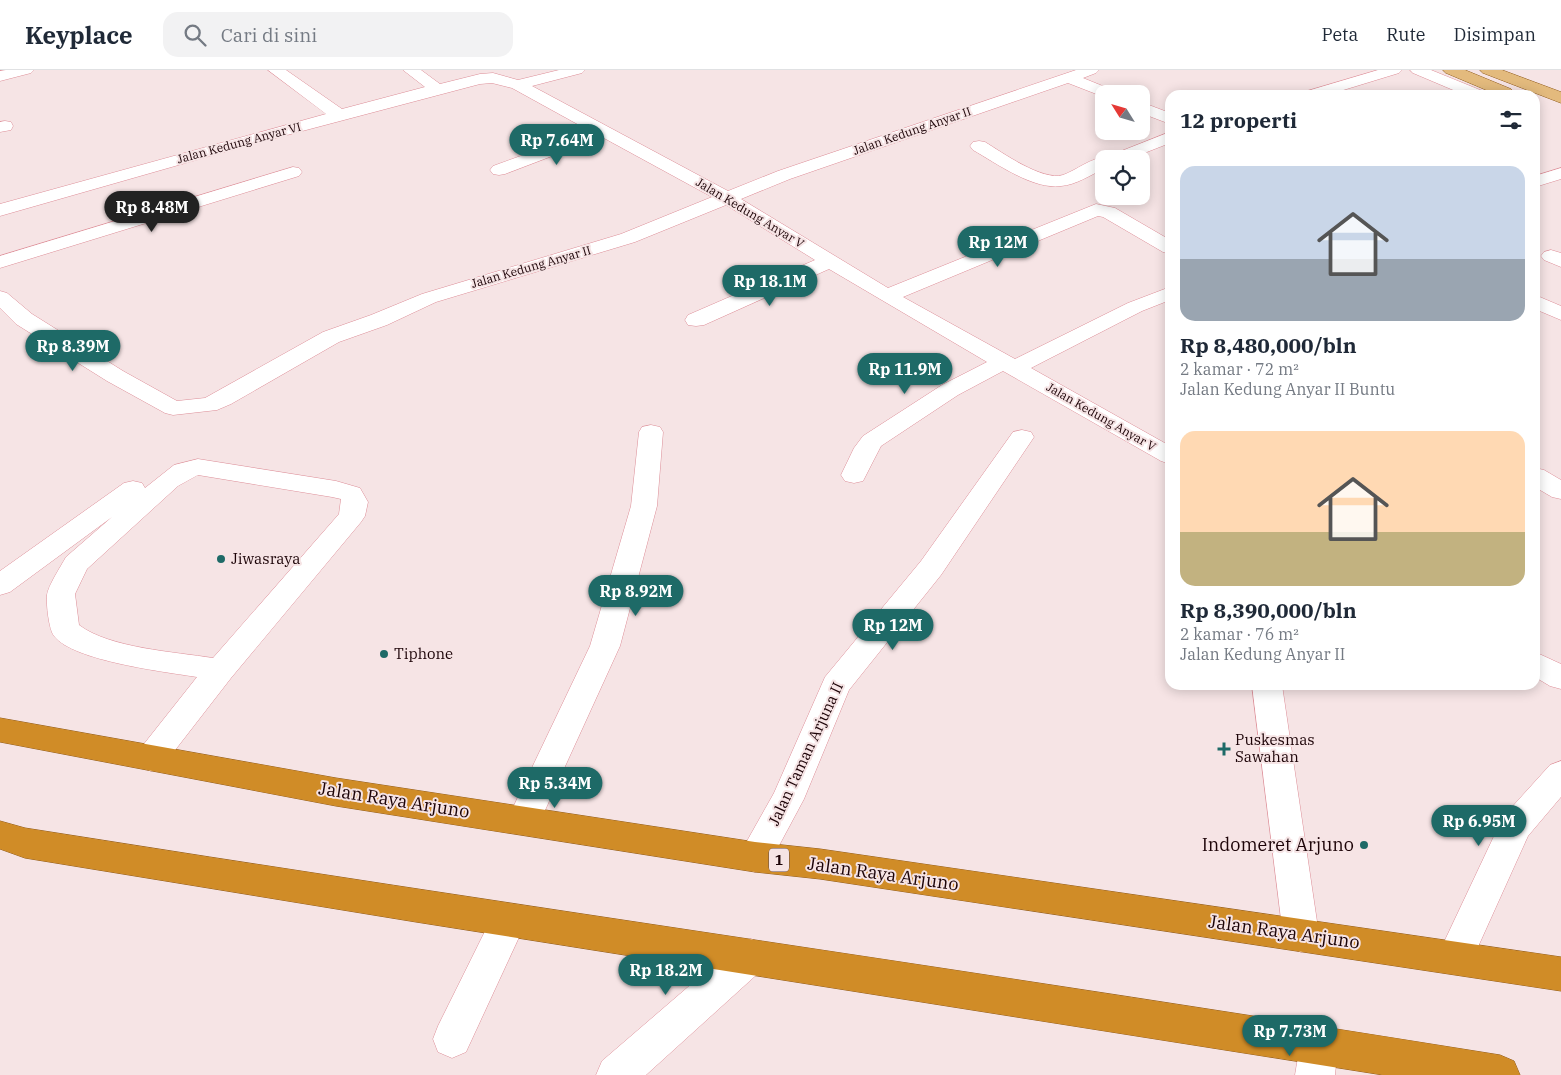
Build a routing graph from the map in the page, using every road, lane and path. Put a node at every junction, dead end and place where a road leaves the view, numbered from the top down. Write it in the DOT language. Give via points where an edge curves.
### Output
graph roads {
  1 [pos="26,70"];
  2 [pos="276,70"];
  3 [pos="411,70"];
  4 [pos="572,70"];
  5 [pos="1091,70"];
  6 [pos="1394,70"];
  7 [pos="1418,70"];
  8 [pos="1451,70"];
  9 [pos="1488,70"];
  10 [pos="0,76"];
  11 [pos="1070,78"];
  12 [pos="480,79"];
  13 [pos="518,85"];
  14 [pos="1095,88"];
  15 [pos="437,89"];
  16 [pos="1327,90"];
  17 [pos="1467,90"];
  18 [pos="1495,90"];
  19 [pos="1561,98"];
  20 [pos="1540,106"];
  21 [pos="1150,111"];
  22 [pos="1561,114"];
  23 [pos="339,115"];
  24 [pos="1165,117"];
  25 [pos="604,131"];
  26 [pos="1165,139"];
  27 [pos="979,146"];
  28 [pos="1136,150"];
  29 [pos="1095,166"];
  30 [pos="498,170"];
  31 [pos="293,172"];
  32 [pos="1561,173"];
  33 [pos="1540,180"];
  34 [pos="727,198"];
  35 [pos="0,210"];
  36 [pos="1165,245"];
  37 [pos="830,261"];
  38 [pos="0,262"];
  39 [pos="1165,295"];
  40 [pos="887,296"];
  41 [pos="0,297"];
  42 [pos="1540,304"];
  43 [pos="1561,314"];
  44 [pos="696,320"];
  45 [pos="1009,365"];
  46 [pos="651,432"];
  47 [pos="1022,437"];
  48 [pos="1165,453"];
  49 [pos="854,475"];
  50 [pos="1540,479"];
  51 [pos="133,489"];
  52 [pos="1561,492"];
  53 [pos="76,564"];
  54 [pos="8,579"];
  55 [pos="1540,666"];
  56 [pos="220,670"];
  57 [pos="1561,678"];
  58 [pos="1268,690"];
  59 [pos="0,730"];
  60 [pos="151,758"];
  61 [pos="1561,774"];
  62 [pos="524,820"];
  63 [pos="0,835"];
  64 [pos="755,858"];
  65 [pos="509,920"];
  66 [pos="1301,935"];
  67 [pos="751,956"];
  68 [pos="1455,957"];
  69 [pos="1561,974"];
  70 [pos="452,1039"];
  71 [pos="1317,1060"];
  72 [pos="616,1075"];
  73 [pos="1500,1075"];
  1 -- 10 [label="street"];
  2 -- 23 [label="street"];
  3 -- 15 [label="street"];
  4 -- 13 [label="street"];
  5 -- 11 [label="street, Jalan Kedung Anyar II"];
  6 -- 16 [label="street"];
  7 -- 17 [label="street"];
  8 -- 18 [label="main road"];
  9 -- 19 [label="main road"];
  11 -- 14 [label="street"];
  11 -- 34 [label="street, Jalan Kedung Anyar II" via="784,175"];
  12 -- 13 [label="street, Jalan Kedung Anyar V" via="493,78"];
  12 -- 15 [label="street, Jalan Kedung Anyar VI"];
  13 -- 25 [label="street, Jalan Kedung Anyar V"];
  15 -- 23 [label="street, Jalan Kedung Anyar VI"];
  20 -- 22 [label="main road"];
  21 -- 24 [label="street"];
  23 -- 35 [label="street, Jalan Kedung Anyar VI"];
  25 -- 30 [label="street"];
  25 -- 34 [label="street, Jalan Kedung Anyar V"];
  26 -- 28 [label="street"];
  27 -- 29 [label="street" via="1029,173 1052,181 1063,181"];
  31 -- 38 [label="street"];
  32 -- 33 [label="street"];
  34 -- 37 [label="street, Jalan Kedung Anyar V"];
  34 -- 41 [label="street, Jalan Kedung Anyar II" via="628,238 481,280 331,337 209,405 173,408 24,320"];
  36 -- 40 [label="street" via="1108,212 1096,210"];
  37 -- 40 [label="street, Jalan Kedung Anyar V"];
  37 -- 44 [label="street"];
  39 -- 45 [label="street"];
  40 -- 45 [label="street, Jalan Kedung Anyar V"];
  42 -- 43 [label="street"];
  45 -- 48 [label="street, Jalan Kedung Anyar V"];
  45 -- 49 [label="street" via="965,381 872,441"];
  46 -- 62 [label="street" via="644,506 605,646"];
  47 -- 64 [label="street, Jalan Taman Arjuna II" via="931,568 836,685 788,798"];
  50 -- 52 [label="street"];
  51 -- 54 [label="street"];
  53 -- 54 [label="street"];
  53 -- 56 [label="street" via="61,594 65,630 78,640 121,654"];
  53 -- 56 [label="street" via="183,471 198,468 351,494 355,502 352,516"];
  55 -- 57 [label="street"];
  56 -- 60 [label="street"];
  58 -- 66 [label="street"];
  59 -- 60 [label="highway, Jalan Raya Arjuno / 1"];
  60 -- 62 [label="highway, Jalan Raya Arjuno / 1" via="336,792"];
  61 -- 68 [label="street" via="1515,827"];
  62 -- 64 [label="highway, Jalan Raya Arjuno / 1"];
  63 -- 65 [label="highway" via="25,843"];
  64 -- 66 [label="highway, Jalan Raya Arjuno / 1" via="820,864"];
  65 -- 67 [label="highway"];
  65 -- 70 [label="street"];
  66 -- 68 [label="highway, Jalan Raya Arjuno / 1"];
  67 -- 71 [label="highway"];
  67 -- 72 [label="street"];
  68 -- 69 [label="highway, Jalan Raya Arjuno / 1"];
  71 -- 73 [label="highway"];
}
